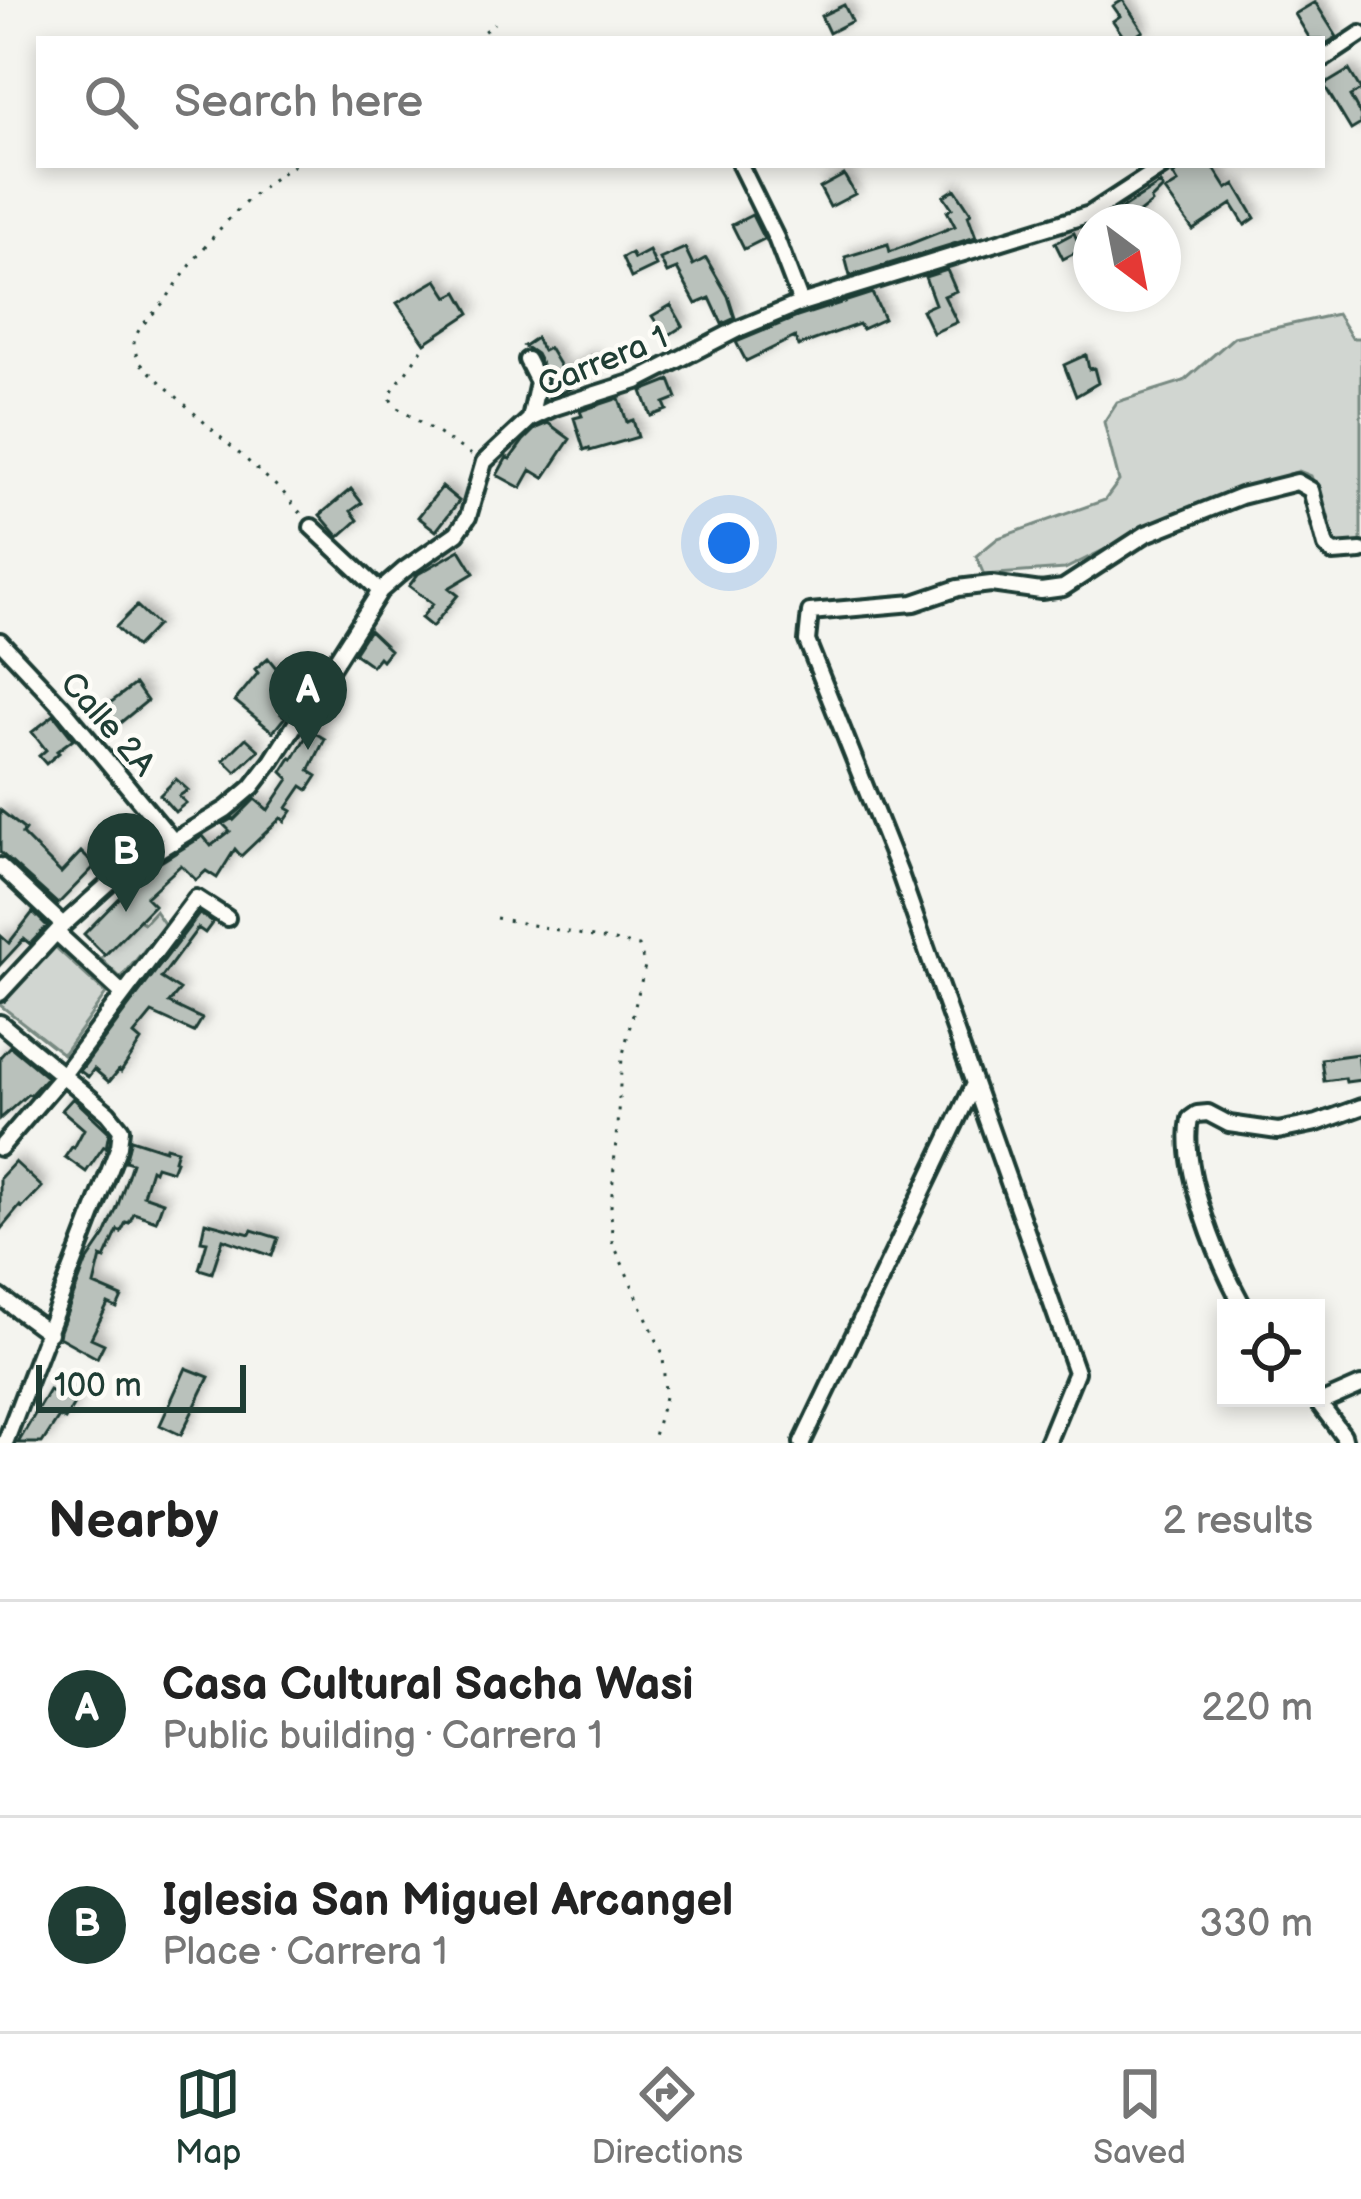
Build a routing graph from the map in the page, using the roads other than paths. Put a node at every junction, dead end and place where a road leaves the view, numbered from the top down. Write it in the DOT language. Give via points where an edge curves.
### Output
graph roads {
  1 [pos="1361,34"];
  2 [pos="1325,57"];
  3 [pos="741,168"];
  4 [pos="1160,168"];
  5 [pos="801,303"];
  6 [pos="527,360"];
  7 [pos="530,419"];
  8 [pos="312,527"];
  9 [pos="1361,551"];
  10 [pos="380,591"];
  11 [pos="0,641"];
  12 [pos="174,842"];
  13 [pos="0,866"];
  14 [pos="227,918"];
  15 [pos="60,929"];
  16 [pos="0,993"];
  17 [pos="122,993"];
  18 [pos="0,1022"];
  19 [pos="62,1076"];
  20 [pos="974,1084"];
  21 [pos="1361,1107"];
  22 [pos="0,1148"];
  23 [pos="0,1297"];
  24 [pos="1240,1299"];
  25 [pos="49,1333"];
  26 [pos="1361,1385"];
  27 [pos="1325,1398"];
  28 [pos="1321,1407"];
  29 [pos="5,1443"];
  30 [pos="802,1443"];
  31 [pos="1047,1443"];
  32 [pos="1345,1443"];
  1 -- 2 [label="street"];
  3 -- 5 [label="street"];
  4 -- 5 [label="street, Carrera 1" via="1090,214"];
  5 -- 7 [label="street, Carrera 1" via="637,381"];
  6 -- 7 [label="street" via="538,382"];
  7 -- 10 [label="street, Carrera 1" via="484,462 457,533"];
  8 -- 10 [label="street"];
  9 -- 20 [label="street" via="1326,546 1311,490 1297,482 1146,534 1063,588 991,584 914,603 810,612 807,640"];
  10 -- 12 [label="street, Carrera 1" via="253,787"];
  11 -- 12 [label="street, Calle 2A"];
  12 -- 15 [label="street, Carrera 1" via="122,872"];
  13 -- 15 [label="street"];
  14 -- 17 [label="street" via="196,898"];
  15 -- 16 [label="street, Carrera 1"];
  15 -- 17 [label="street"];
  17 -- 19 [label="street"];
  18 -- 19 [label="street"];
  19 -- 22 [label="street"];
  19 -- 25 [label="street" via="121,1129"];
  20 -- 30 [label="street"];
  20 -- 31 [label="street" via="1076,1372"];
  21 -- 24 [label="street" via="1277,1131 1208,1113 1190,1119 1203,1215"];
  23 -- 25 [label="street"];
  25 -- 29 [label="street"];
  26 -- 27 [label="street"];
  28 -- 32 [label="street"];
}
